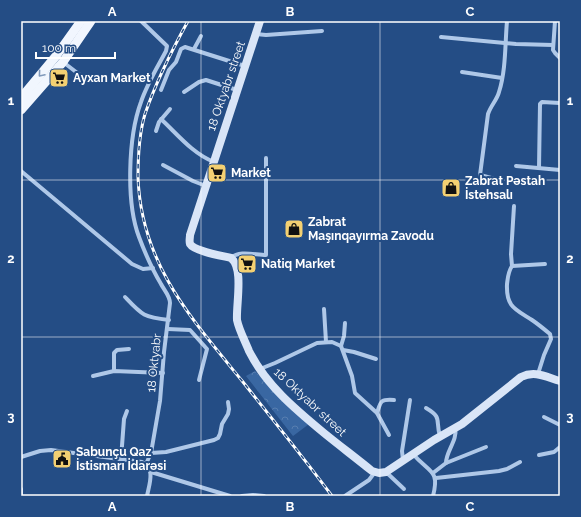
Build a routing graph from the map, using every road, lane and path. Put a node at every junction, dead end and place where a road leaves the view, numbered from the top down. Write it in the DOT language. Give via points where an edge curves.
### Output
graph roads {
  1 [pos="81,21"];
  2 [pos="91,21"];
  3 [pos="141,21"];
  4 [pos="260,21"];
  5 [pos="507,21"];
  6 [pos="555,21"];
  7 [pos="322,31"];
  8 [pos="256,34"];
  9 [pos="201,36"];
  10 [pos="441,37"];
  11 [pos="505,43"];
  12 [pos="553,45"];
  13 [pos="194,49"];
  14 [pos="560,58"];
  15 [pos="63,62"];
  16 [pos="245,66"];
  17 [pos="462,72"];
  18 [pos="80,75"];
  19 [pos="502,78"];
  20 [pos="161,90"];
  21 [pos="237,90"];
  22 [pos="184,92"];
  23 [pos="21,98"];
  24 [pos="560,103"];
  25 [pos="170,109"];
  26 [pos="21,110"];
  27 [pos="161,119"];
  28 [pos="156,131"];
  29 [pos="266,158"];
  30 [pos="214,162"];
  31 [pos="163,165"];
  32 [pos="516,166"];
  33 [pos="539,168"];
  34 [pos="560,170"];
  35 [pos="21,171"];
  36 [pos="495,179"];
  37 [pos="206,186"];
  38 [pos="514,206"];
  39 [pos="231,258"];
  40 [pos="545,264"];
  41 [pos="512,266"];
  42 [pos="153,268"];
  43 [pos="125,297"];
  44 [pos="324,309"];
  45 [pos="169,320"];
  46 [pos="344,323"];
  47 [pos="168,329"];
  48 [pos="326,342"];
  49 [pos="342,348"];
  50 [pos="129,350"];
  51 [pos="376,359"];
  52 [pos="259,369"];
  53 [pos="114,371"];
  54 [pos="163,373"];
  55 [pos="538,374"];
  56 [pos="93,376"];
  57 [pos="199,380"];
  58 [pos="560,381"];
  59 [pos="394,400"];
  60 [pos="410,400"];
  61 [pos="228,402"];
  62 [pos="426,408"];
  63 [pos="127,411"];
  64 [pos="377,413"];
  65 [pos="544,417"];
  66 [pos="560,425"];
  67 [pos="455,428"];
  68 [pos="389,435"];
  69 [pos="440,436"];
  70 [pos="486,447"];
  71 [pos="560,447"];
  72 [pos="151,453"];
  73 [pos="414,454"];
  74 [pos="539,455"];
  75 [pos="21,457"];
  76 [pos="121,459"];
  77 [pos="403,460"];
  78 [pos="520,462"];
  79 [pos="446,463"];
  80 [pos="146,464"];
  81 [pos="151,472"];
  82 [pos="375,472"];
  83 [pos="386,472"];
  84 [pos="433,473"];
  85 [pos="436,478"];
  86 [pos="21,489"];
  87 [pos="404,489"];
  88 [pos="21,496"];
  89 [pos="147,496"];
  90 [pos="230,496"];
  91 [pos="242,496"];
  92 [pos="264,496"];
  93 [pos="345,496"];
  94 [pos="434,496"];
  1 -- 23 [label="main road, one-way"];
  2 -- 15 [label="main road"];
  3 -- 42 [label="street, 18 Oktyabr" via="166,46 166,51 140,103 131,150 135,226"];
  4 -- 8 [label="street, 18 Oktyabr street"];
  5 -- 11 [label="street"];
  6 -- 12 [label="street"];
  7 -- 8 [label="street"];
  8 -- 16 [label="street, 18 Oktyabr street"];
  9 -- 13 [label="street"];
  10 -- 11 [label="street"];
  11 -- 12 [label="street"];
  11 -- 19 [label="street"];
  12 -- 14 [label="street" via="555,54"];
  13 -- 16 [label="street"];
  13 -- 20 [label="street" via="181,49"];
  15 -- 18 [label="street"];
  15 -- 26 [label="main road"];
  16 -- 21 [label="street, 18 Oktyabr street"];
  17 -- 19 [label="street"];
  19 -- 36 [label="street" via="499,94 488,114 480,175"];
  21 -- 22 [label="street" via="203,80"];
  21 -- 30 [label="street, 18 Oktyabr street"];
  24 -- 33 [label="street" via="540,104"];
  25 -- 27 [label="street"];
  27 -- 28 [label="street"];
  27 -- 30 [label="street" via="195,152"];
  29 -- 39 [label="street" via="266,255 240,253"];
  30 -- 37 [label="street, 18 Oktyabr street"];
  31 -- 37 [label="street"];
  32 -- 33 [label="street"];
  33 -- 34 [label="street"];
  35 -- 42 [label="street" via="132,264 143,269"];
  37 -- 39 [label="street, 18 Oktyabr street" via="190,234 190,245 197,250"];
  38 -- 41 [label="street" via="510,254"];
  39 -- 52 [label="street, 18 Oktyabr street" via="238,272 238,321"];
  40 -- 41 [label="street"];
  41 -- 55 [label="street" via="508,271 507,286 512,307 551,337"];
  42 -- 45 [label="street, 18 Oktyabr" via="170,300"];
  43 -- 45 [label="street" via="149,318"];
  44 -- 48 [label="street"];
  45 -- 47 [label="street, 18 Oktyabr"];
  46 -- 49 [label="street"];
  47 -- 54 [label="street, 18 Oktyabr"];
  47 -- 57 [label="street" via="190,330 207,349"];
  48 -- 49 [label="street" via="332,342"];
  48 -- 52 [label="street" via="317,342"];
  49 -- 51 [label="street"];
  49 -- 64 [label="street" via="355,393"];
  50 -- 53 [label="street" via="117,350 114,353"];
  52 -- 82 [label="street, 18 Oktyabr street" via="280,394 311,422"];
  53 -- 54 [label="street"];
  53 -- 56 [label="street"];
  54 -- 72 [label="street, 18 Oktyabr"];
  55 -- 58 [label="street"];
  55 -- 67 [label="street" via="521,377"];
  59 -- 64 [label="street" via="381,401"];
  60 -- 77 [label="street" via="402,451"];
  61 -- 72 [label="street" via="228,414 218,438 166,452"];
  62 -- 69 [label="street" via="438,418"];
  63 -- 76 [label="street"];
  64 -- 68 [label="street"];
  65 -- 66 [label="street"];
  67 -- 69 [label="street"];
  67 -- 79 [label="street" via="456,433"];
  69 -- 73 [label="street"];
  70 -- 79 [label="street"];
  71 -- 74 [label="street" via="554,452"];
  72 -- 80 [label="street, 18 Oktyabr"];
  73 -- 77 [label="street"];
  73 -- 84 [label="street"];
  75 -- 76 [label="street" via="51,450"];
  76 -- 80 [label="street"];
  77 -- 83 [label="street"];
  78 -- 85 [label="street" via="499,471"];
  79 -- 84 [label="street"];
  80 -- 81 [label="street"];
  81 -- 89 [label="street"];
  81 -- 90 [label="street"];
  82 -- 83 [label="street"];
  82 -- 93 [label="street" via="369,480"];
  83 -- 87 [label="street"];
  84 -- 85 [label="street"];
  85 -- 94 [label="street"];
  86 -- 88 [label="street"];
  91 -- 92 [label="street"];
}
